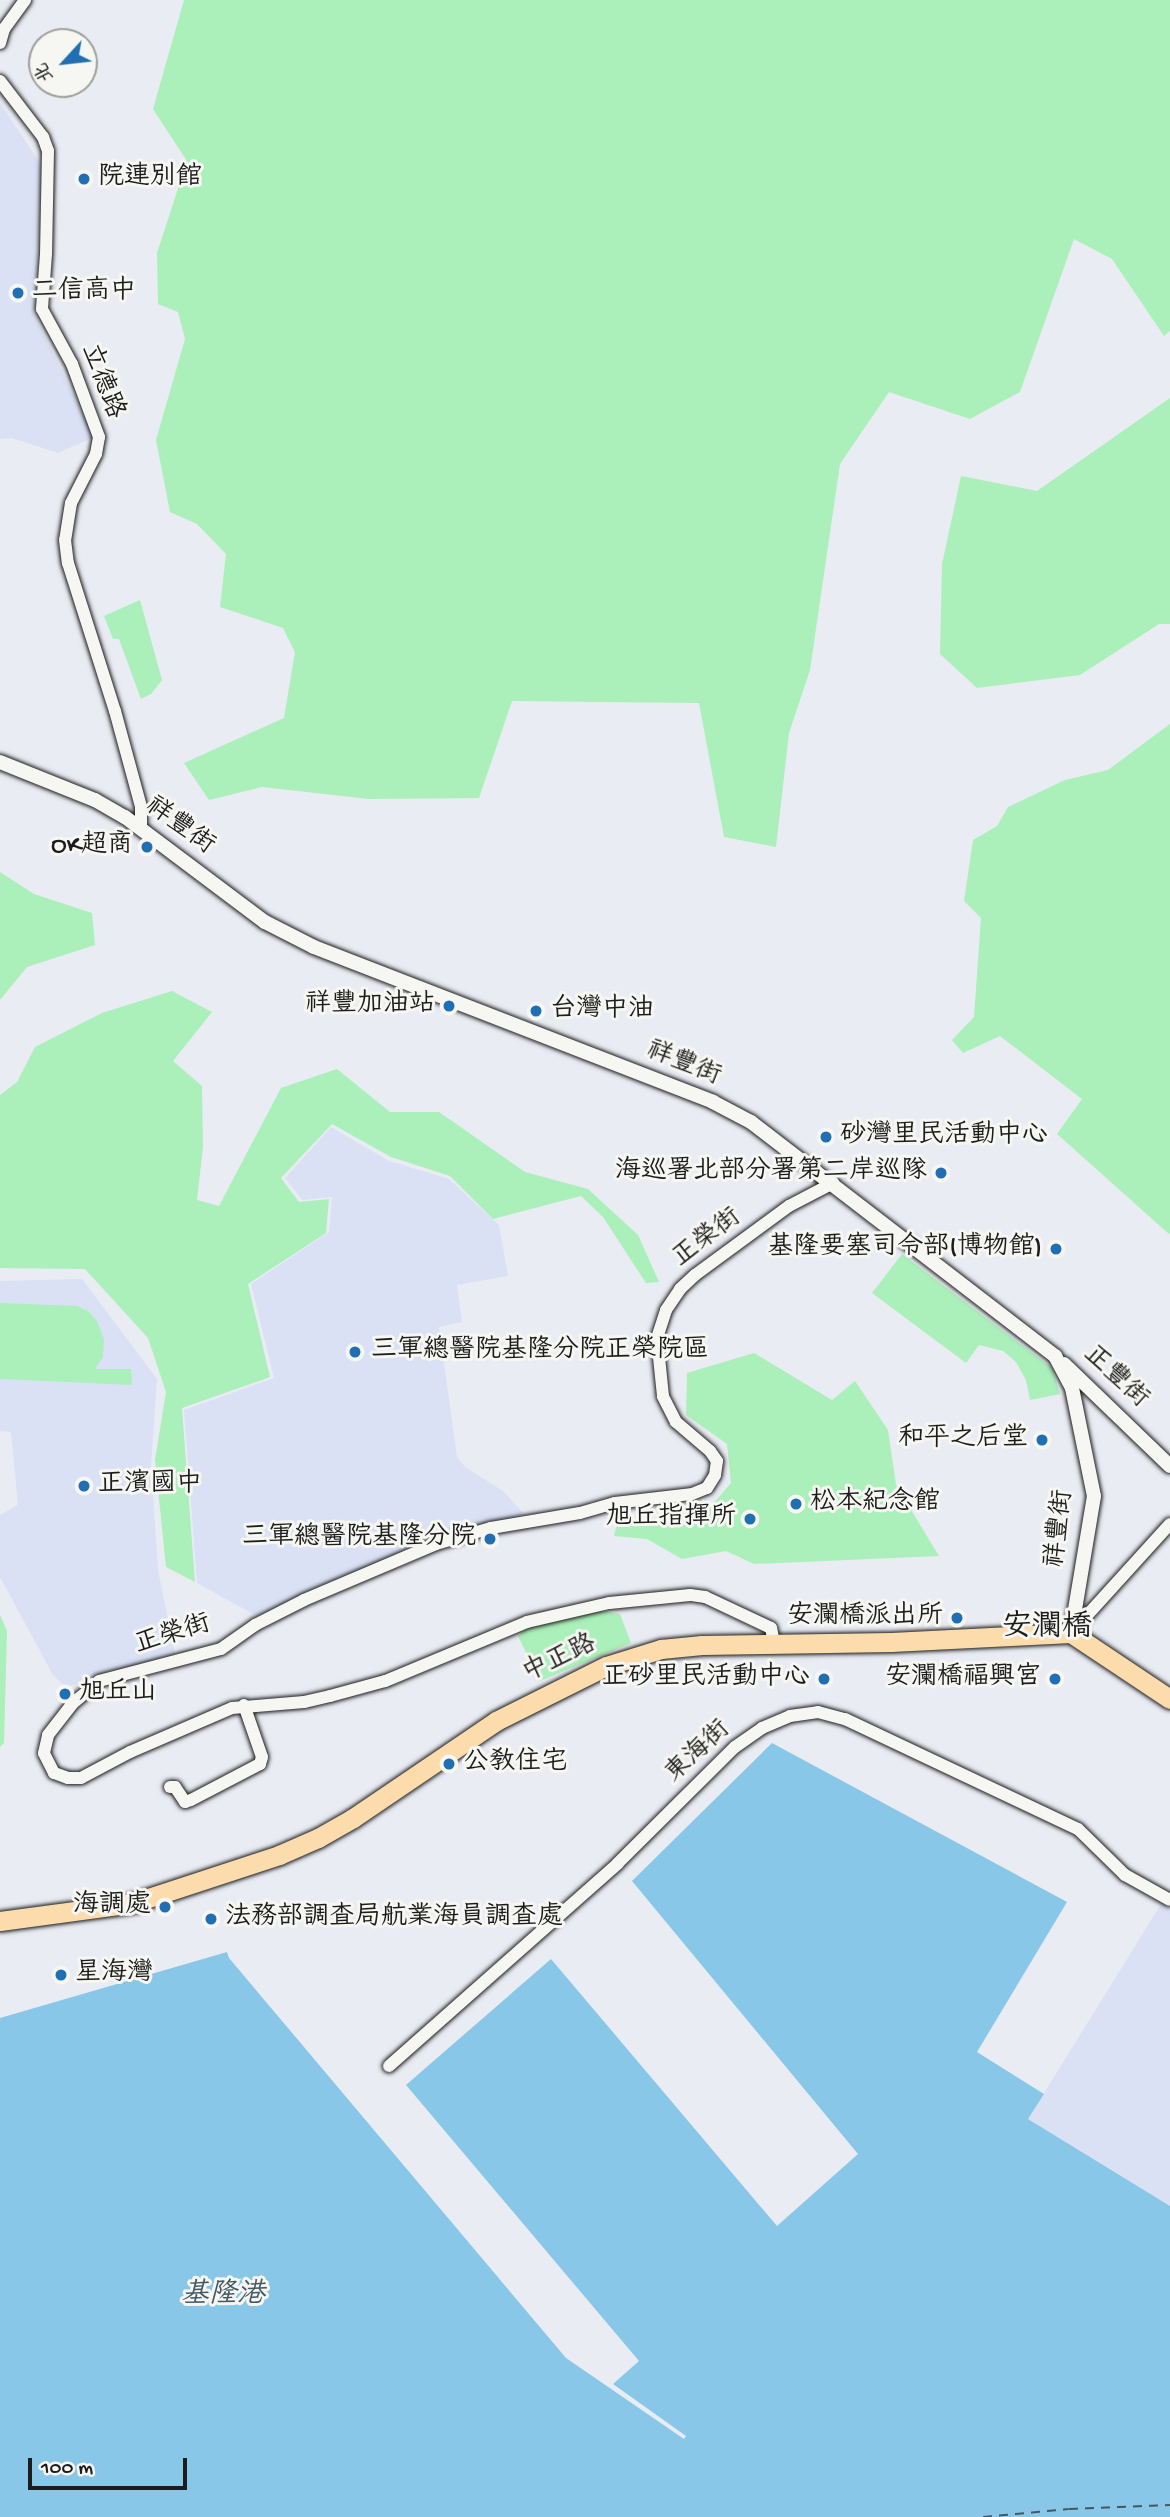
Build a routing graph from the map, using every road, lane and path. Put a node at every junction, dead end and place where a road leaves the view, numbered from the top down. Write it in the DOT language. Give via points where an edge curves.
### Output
graph roads {
  1 [pos="25,0"];
  2 [pos="0,43"];
  3 [pos="0,81"];
  4 [pos="0,762"];
  5 [pos="141,829"];
  6 [pos="833,1183"];
  7 [pos="1055,1356"];
  8 [pos="1098,1394"];
  9 [pos="1076,1404"];
  10 [pos="1170,1466"];
  11 [pos="1170,1524"];
  12 [pos="1071,1633"];
  13 [pos="774,1643"];
  14 [pos="1170,1699"];
  15 [pos="244,1705"];
  16 [pos="170,1787"];
  17 [pos="1170,1900"];
  18 [pos="0,1920"];
  19 [pos="389,2066"];
  1 -- 2 [label="street" via="4,29"];
  3 -- 5 [label="street, 立德路" via="43,137 48,151 42,309 72,364 99,437 96,454 71,503 65,540 68,563 115,711 141,807"];
  4 -- 5 [label="street, 祥豐街" via="94,800"];
  5 -- 6 [label="street, 祥豐街" via="265,922 314,947 713,1102 751,1122"];
  6 -- 7 [label="street, 祥豐街"];
  6 -- 15 [label="street, 正榮街" via="789,1206 695,1275 680,1289 663,1318 657,1338 663,1396 676,1422 717,1461 707,1488 491,1528 436,1544 304,1600 221,1649 99,1681 72,1704 48,1735 44,1753 54,1773 80,1778"];
  7 -- 8 [label="street, 正豐街"];
  7 -- 9 [label="street, 祥豐街"];
  8 -- 9 [label="street" via="1081,1395"];
  8 -- 10 [label="street, 正豐街"];
  9 -- 12 [label="street, 祥豐街" via="1094,1496"];
  11 -- 12 [label="street"];
  12 -- 13 [label="main road, 中正路"];
  12 -- 14 [label="main road"];
  13 -- 15 [label="street, 正榮街" via="771,1628 705,1597 609,1603 527,1622 385,1681 304,1702"];
  13 -- 18 [label="main road, 中正路" via="661,1649 606,1666 496,1721 353,1818 298,1847 132,1903"];
  15 -- 16 [label="street" via="262,1757 260,1764 191,1801 185,1802 175,1787"];
  17 -- 19 [label="street, 東海街" via="1125,1875 1078,1829 845,1718 818,1712 790,1716 762,1728 736,1747 617,1864"];
}
